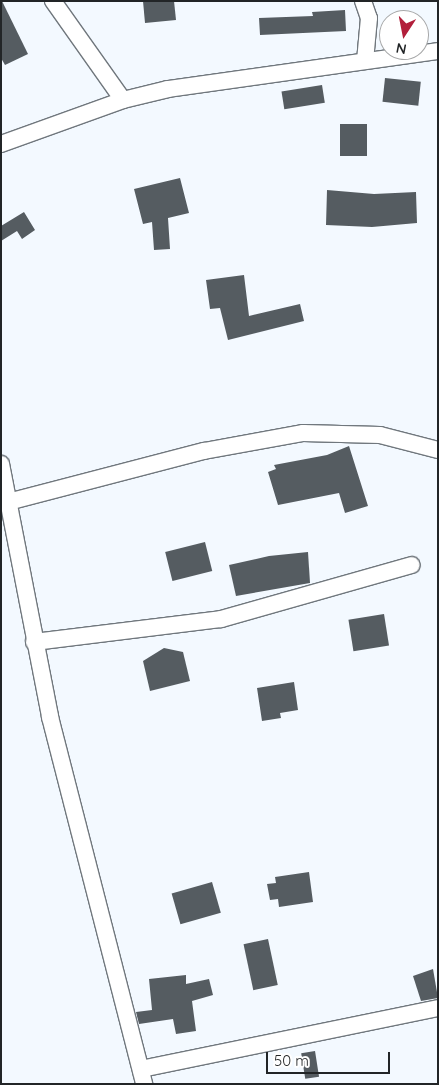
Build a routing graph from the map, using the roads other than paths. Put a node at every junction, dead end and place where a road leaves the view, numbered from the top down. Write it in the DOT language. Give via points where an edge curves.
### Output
graph roads {
  1 [pos="53,1"];
  2 [pos="363,1"];
  3 [pos="438,51"];
  4 [pos="365,61"];
  5 [pos="123,100"];
  6 [pos="1,144"];
  7 [pos="438,450"];
  8 [pos="1,464"];
  9 [pos="8,502"];
  10 [pos="412,565"];
  11 [pos="34,642"];
  12 [pos="438,1008"];
  13 [pos="143,1076"];
  1 -- 5 [label="street"];
  2 -- 4 [label="street" via="369,18"];
  3 -- 4 [label="street"];
  4 -- 5 [label="street" via="168,89"];
  5 -- 6 [label="street"];
  7 -- 9 [label="street" via="380,435 304,433 204,451"];
  8 -- 9 [label="street"];
  9 -- 11 [label="street"];
  10 -- 11 [label="street" via="221,619"];
  11 -- 13 [label="street" via="50,717"];
  12 -- 13 [label="street"];
}
